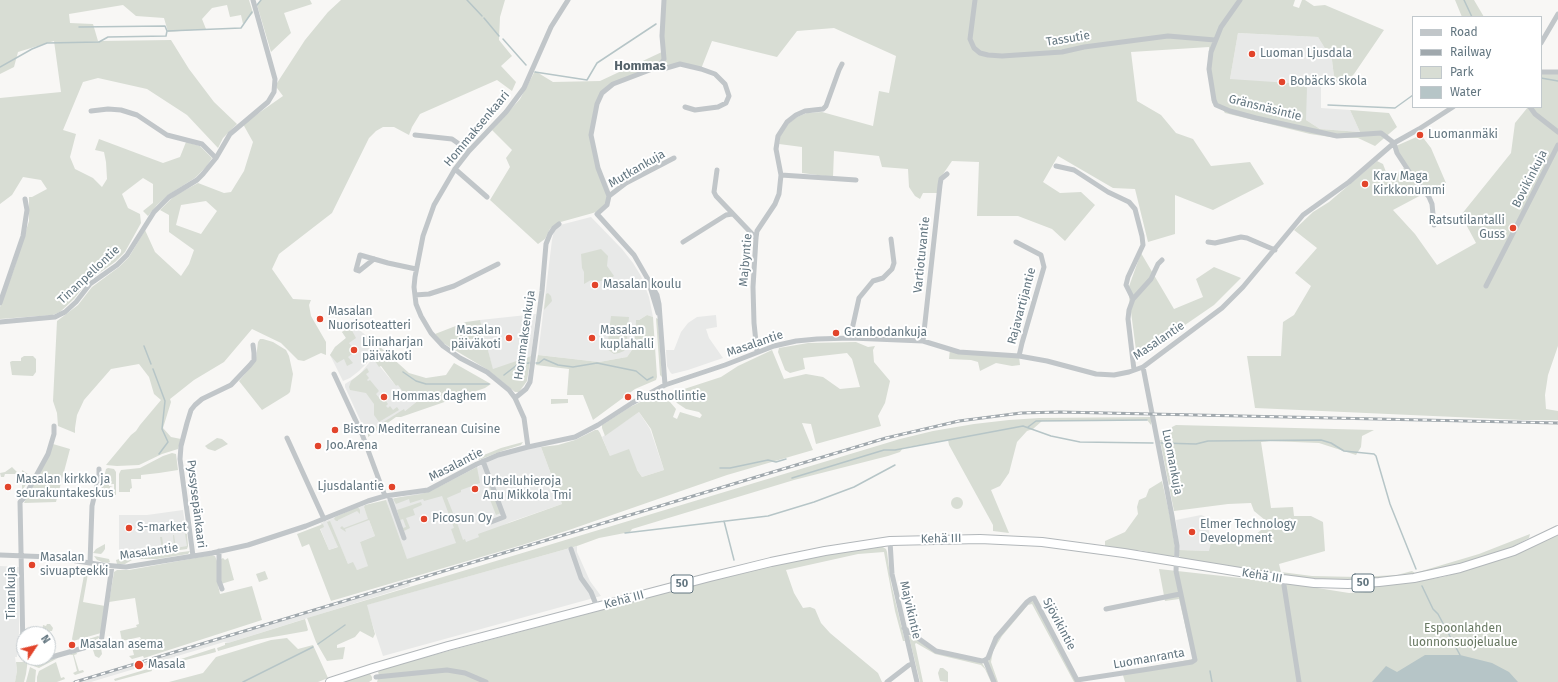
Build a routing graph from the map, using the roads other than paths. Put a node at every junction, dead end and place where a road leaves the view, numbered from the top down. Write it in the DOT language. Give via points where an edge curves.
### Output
graph roads {
  1 [pos="253,0"];
  2 [pos="568,0"];
  3 [pos="664,0"];
  4 [pos="975,0"];
  5 [pos="1240,0"];
  6 [pos="1558,14"];
  7 [pos="1215,40"];
  8 [pos="1542,41"];
  9 [pos="842,64"];
  10 [pos="655,68"];
  11 [pos="1542,72"];
  12 [pos="1558,72"];
  13 [pos="685,107"];
  14 [pos="1451,108"];
  15 [pos="1531,108"];
  16 [pos="91,111"];
  17 [pos="1558,132"];
  18 [pos="415,135"];
  19 [pos="1394,143"];
  20 [pos="1558,145"];
  21 [pos="469,151"];
  22 [pos="216,158"];
  23 [pos="674,158"];
  24 [pos="1056,166"];
  25 [pos="455,169"];
  26 [pos="717,170"];
  27 [pos="947,174"];
  28 [pos="781,175"];
  29 [pos="856,180"];
  30 [pos="609,196"];
  31 [pos="487,197"];
  32 [pos="25,199"];
  33 [pos="732,214"];
  34 [pos="559,224"];
  35 [pos="1434,224"];
  36 [pos="756,238"];
  37 [pos="891,239"];
  38 [pos="683,242"];
  39 [pos="1016,242"];
  40 [pos="1208,242"];
  41 [pos="1275,250"];
  42 [pos="374,259"];
  43 [pos="1162,260"];
  44 [pos="498,264"];
  45 [pos="416,269"];
  46 [pos="1486,286"];
  47 [pos="415,295"];
  48 [pos="1133,299"];
  49 [pos="0,303"];
  50 [pos="0,322"];
  51 [pos="851,338"];
  52 [pos="923,341"];
  53 [pos="253,345"];
  54 [pos="757,352"];
  55 [pos="1019,356"];
  56 [pos="1143,367"];
  57 [pos="1134,370"];
  58 [pos="334,374"];
  59 [pos="664,385"];
  60 [pos="515,398"];
  61 [pos="54,426"];
  62 [pos="287,438"];
  63 [pos="528,447"];
  64 [pos="483,461"];
  65 [pos="99,469"];
  66 [pos="387,496"];
  67 [pos="324,519"];
  68 [pos="491,522"];
  69 [pos="1558,530"];
  70 [pos="404,538"];
  71 [pos="890,542"];
  72 [pos="571,549"];
  73 [pos="219,551"];
  74 [pos="0,555"];
  75 [pos="22,556"];
  76 [pos="193,556"];
  77 [pos="1176,562"];
  78 [pos="90,563"];
  79 [pos="112,566"];
  80 [pos="1283,579"];
  81 [pos="222,589"];
  82 [pos="1180,594"];
  83 [pos="597,607"];
  84 [pos="1106,609"];
  85 [pos="23,626"];
  86 [pos="904,628"];
  87 [pos="56,656"];
  88 [pos="985,660"];
  89 [pos="911,664"];
  90 [pos="373,668"];
  91 [pos="375,680"];
  92 [pos="1078,681"];
  93 [pos="330,682"];
  94 [pos="486,682"];
  95 [pos="887,682"];
  96 [pos="917,682"];
  97 [pos="994,682"];
  98 [pos="1299,682"];
  1 -- 22 [label="street, Tinanpellontie" via="275,87 268,102 230,134"];
  2 -- 21 [label="street, Hommaksenkaari" via="551,27 524,88 506,112"];
  3 -- 10 [label="street" via="664,59 662,64"];
  4 -- 7 [label="street, Tassutie" via="970,39 974,48 988,55 1062,52 1168,36"];
  5 -- 7 [label="street, Gränsnäsintie"];
  6 -- 8 [label="street"];
  7 -- 19 [label="street, Gränsnäsintie" via="1209,69 1216,104 1230,111 1337,136 1381,133"];
  9 -- 28 [label="street, Majbyntie" via="823,109 796,115 787,122 778,136"];
  10 -- 13 [label="street" via="663,69 680,64 689,66 715,74 725,84 729,96 726,103 718,107 695,110"];
  10 -- 30 [label="street" via="613,84 602,93 597,104 591,135 598,168"];
  11 -- 12 [label="street"];
  14 -- 19 [label="street, Masalantie"];
  15 -- 17 [label="street"];
  16 -- 22 [label="street" via="121,110 137,115 167,135 202,144"];
  18 -- 21 [label="street" via="452,140"];
  19 -- 35 [label="street" via="1397,153 1429,197"];
  19 -- 41 [label="street, Masalantie" via="1349,182 1303,215"];
  20 -- 46 [label="street, Bovikinkuja"];
  21 -- 25 [label="street, Hommaksenkaari"];
  22 -- 50 [label="street, Tinanpellontie" via="197,180 163,203 147,221 127,255 90,284 76,302 61,314 55,317"];
  23 -- 30 [label="street, Mutkankuja" via="626,183"];
  24 -- 48 [label="street" via="1074,170 1134,207 1143,245 1126,285"];
  25 -- 31 [label="street"];
  25 -- 45 [label="street, Hommaksenkaari" via="434,205 423,236"];
  26 -- 33 [label="street" via="714,192"];
  27 -- 52 [label="street, Vartiotuvantie" via="941,179 940,185"];
  28 -- 29 [label="street"];
  28 -- 36 [label="street, Majbyntie" via="779,194"];
  30 -- 59 [label="street" via="607,205 597,214 634,255 657,295"];
  32 -- 49 [label="street" via="27,214 23,236"];
  33 -- 36 [label="street"];
  33 -- 38 [label="street" via="726,215"];
  34 -- 60 [label="street, Hommaksenkuja" via="550,234 546,244 530,382"];
  36 -- 54 [label="street, Majbyntie" via="753,287"];
  37 -- 51 [label="street" via="894,263 892,269 883,278 873,282 859,298"];
  39 -- 55 [label="street, Rajavartijantie" via="1041,255 1044,267"];
  40 -- 41 [label="street" via="1215,243 1241,237"];
  41 -- 56 [label="street, Masalantie" via="1222,308"];
  42 -- 45 [label="street"];
  43 -- 48 [label="street" via="1151,279"];
  44 -- 47 [label="street" via="454,286 429,294"];
  45 -- 47 [label="street, Hommaksenkaari"];
  47 -- 60 [label="street, Hommaksenkaari" via="416,304 426,324 442,346 496,379"];
  48 -- 57 [label="street" via="1128,310 1128,319"];
  51 -- 52 [label="street, Masalantie"];
  51 -- 54 [label="street, Masalantie" via="796,341"];
  52 -- 55 [label="street, Masalantie" via="959,352"];
  53 -- 76 [label="street, Pyssysepänkaari" via="254,360 231,385 202,399 191,410 180,446"];
  54 -- 59 [label="street, Masalantie"];
  55 -- 57 [label="street, Masalantie" via="1096,374 1114,375"];
  56 -- 57 [label="street, Masalantie"];
  56 -- 77 [label="street, Luomankuja" via="1172,516 1177,546"];
  58 -- 66 [label="street"];
  59 -- 63 [label="street, Masalantie" via="583,433 568,439"];
  60 -- 63 [label="street" via="524,418"];
  61 -- 75 [label="street, Tinankuja" via="48,454 20,502"];
  62 -- 67 [label="street"];
  63 -- 64 [label="street, Masalantie"];
  64 -- 66 [label="street, Masalantie" via="428,490"];
  64 -- 68 [label="street" via="504,517"];
  65 -- 78 [label="street" via="92,506"];
  66 -- 67 [label="street, Masalantie" via="360,503"];
  66 -- 70 [label="street"];
  67 -- 73 [label="street, Masalantie" via="278,536"];
  69 -- 80 [label="highway, Kehä III / 50" via="1514,551 1476,564 1414,578 1348,584"];
  71 -- 77 [label="highway, Kehä III / 50" via="957,539 1035,542"];
  71 -- 83 [label="highway, Kehä III / 50" via="771,562"];
  71 -- 86 [label="street, Majvikintie" via="892,574"];
  72 -- 83 [label="street" via="581,578"];
  73 -- 76 [label="street, Masalantie"];
  73 -- 81 [label="street" via="219,581"];
  74 -- 75 [label="street, Masalantie"];
  75 -- 78 [label="street, Masalantie"];
  75 -- 85 [label="street, Tinankuja"];
  76 -- 79 [label="street, Masalantie" via="138,566"];
  77 -- 80 [label="highway, Kehä III / 50"];
  77 -- 82 [label="street, Luomanranta"];
  78 -- 79 [label="street, Masalantie"];
  79 -- 87 [label="street" via="101,643"];
  80 -- 98 [label="street"];
  82 -- 84 [label="street"];
  82 -- 92 [label="street, Luomanranta" via="1195,657 1192,662"];
  83 -- 90 [label="highway, Kehä III / 50"];
  86 -- 88 [label="street" via="936,651"];
  86 -- 89 [label="street, Majvikintie"];
  88 -- 92 [label="street, Sjövikintie" via="996,638 1027,602 1034,598"];
  88 -- 97 [label="street"];
  89 -- 95 [label="street"];
  89 -- 96 [label="street, Majvikintie"];
  90 -- 91 [label="street"];
  90 -- 93 [label="highway, Kehä III / 50"];
  91 -- 94 [label="street" via="447,670 465,673"];
}
